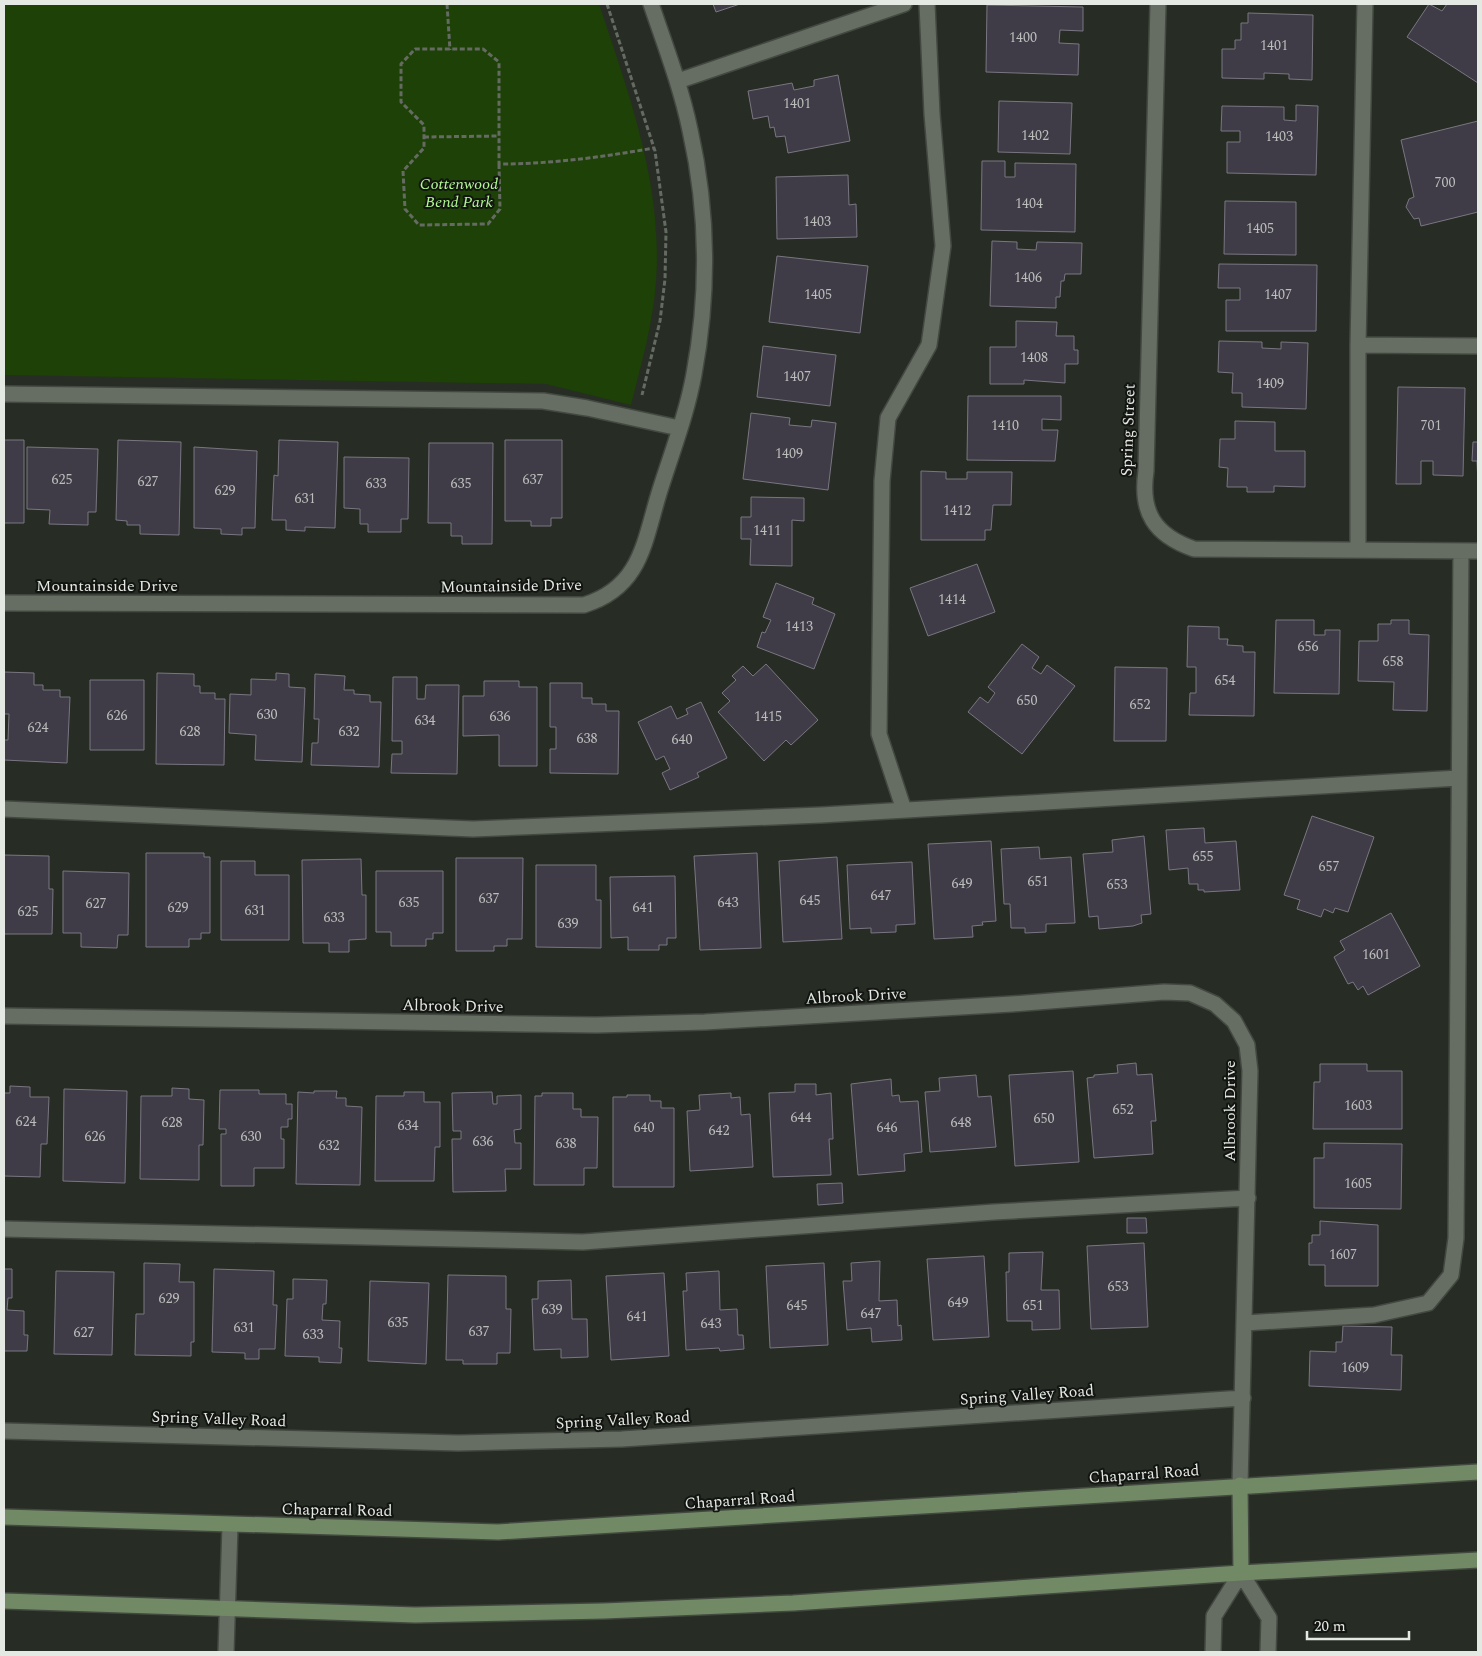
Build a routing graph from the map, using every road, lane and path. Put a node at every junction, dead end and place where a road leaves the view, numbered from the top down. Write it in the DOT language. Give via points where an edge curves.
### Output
graph roads {
  1 [pos="447,4"];
  2 [pos="607,4"];
  3 [pos="650,4"];
  4 [pos="904,4"];
  5 [pos="927,4"];
  6 [pos="1158,4"];
  7 [pos="1365,4"];
  8 [pos="450,50"];
  9 [pos="678,81"];
  10 [pos="500,136"];
  11 [pos="424,137"];
  12 [pos="654,148"];
  13 [pos="500,164"];
  14 [pos="1358,344"];
  15 [pos="1478,346"];
  16 [pos="4,394"];
  17 [pos="639,404"];
  18 [pos="679,428"];
  19 [pos="1358,550"];
  20 [pos="1461,551"];
  21 [pos="1478,551"];
  22 [pos="4,603"];
  23 [pos="1459,778"];
  24 [pos="4,809"];
  25 [pos="904,810"];
  26 [pos="4,1016"];
  27 [pos="1248,1198"];
  28 [pos="4,1229"];
  29 [pos="1245,1323"];
  30 [pos="1243,1398"];
  31 [pos="4,1431"];
  32 [pos="1478,1472"];
  33 [pos="1240,1485"];
  34 [pos="4,1517"];
  35 [pos="230,1526"];
  36 [pos="1478,1560"];
  37 [pos="1241,1573"];
  38 [pos="4,1601"];
  39 [pos="228,1607"];
  40 [pos="226,1652"];
  41 [pos="1214,1652"];
  42 [pos="1268,1652"];
  1 -- 8 [label="path"];
  2 -- 12 [label="path"];
  3 -- 9 [label="street, Mountainside Drive"];
  4 -- 9 [label="street"];
  5 -- 25 [label="street" via="943,246 929,344 888,418 882,481 880,734"];
  6 -- 19 [label="street, Spring Street" via="1143,491 1147,512 1158,529 1174,542 1194,549"];
  7 -- 14 [label="street"];
  8 -- 10 [label="path" via="483,49 498,62"];
  8 -- 11 [label="path" via="415,49 402,64 401,102 424,125"];
  9 -- 18 [label="street, Mountainside Drive" via="691,130 703,213 706,275 694,375"];
  10 -- 11 [label="path"];
  10 -- 13 [label="path"];
  11 -- 13 [label="path" via="424,148 403,171 405,209 419,225 488,224 500,209"];
  12 -- 13 [label="path" via="586,159"];
  12 -- 17 [label="path" via="666,232 665,279 660,321"];
  14 -- 15 [label="street"];
  14 -- 19 [label="street"];
  16 -- 18 [label="street" via="543,401"];
  18 -- 22 [label="street, Mountainside Drive" via="641,551 630,575 601,600 584,605"];
  19 -- 20 [label="street, Spring Street"];
  20 -- 21 [label="street, Spring Street"];
  20 -- 23 [label="street"];
  23 -- 25 [label="street"];
  23 -- 29 [label="street" via="1456,1238 1451,1274 1428,1303 1374,1315"];
  24 -- 25 [label="street" via="473,829"];
  26 -- 27 [label="street, Albrook Drive" via="596,1025 1190,993 1215,1004 1234,1021 1247,1045 1250,1071"];
  27 -- 28 [label="street" via="994,1212 583,1242"];
  27 -- 29 [label="street, Albrook Drive"];
  29 -- 30 [label="street, Albrook Drive"];
  30 -- 31 [label="street, Spring Valley Road" via="622,1439 516,1442"];
  30 -- 33 [label="street, Albrook Drive"];
  32 -- 33 [label="main road, Chaparral Road"];
  33 -- 35 [label="main road, Chaparral Road" via="498,1532"];
  33 -- 37 [label="main road"];
  34 -- 35 [label="main road, Chaparral Road"];
  35 -- 39 [label="street"];
  36 -- 37 [label="main road"];
  37 -- 39 [label="main road" via="793,1603 604,1611 415,1615"];
  37 -- 41 [label="street" via="1214,1616"];
  37 -- 42 [label="street" via="1269,1618"];
  38 -- 39 [label="main road"];
  39 -- 40 [label="street"];
}
